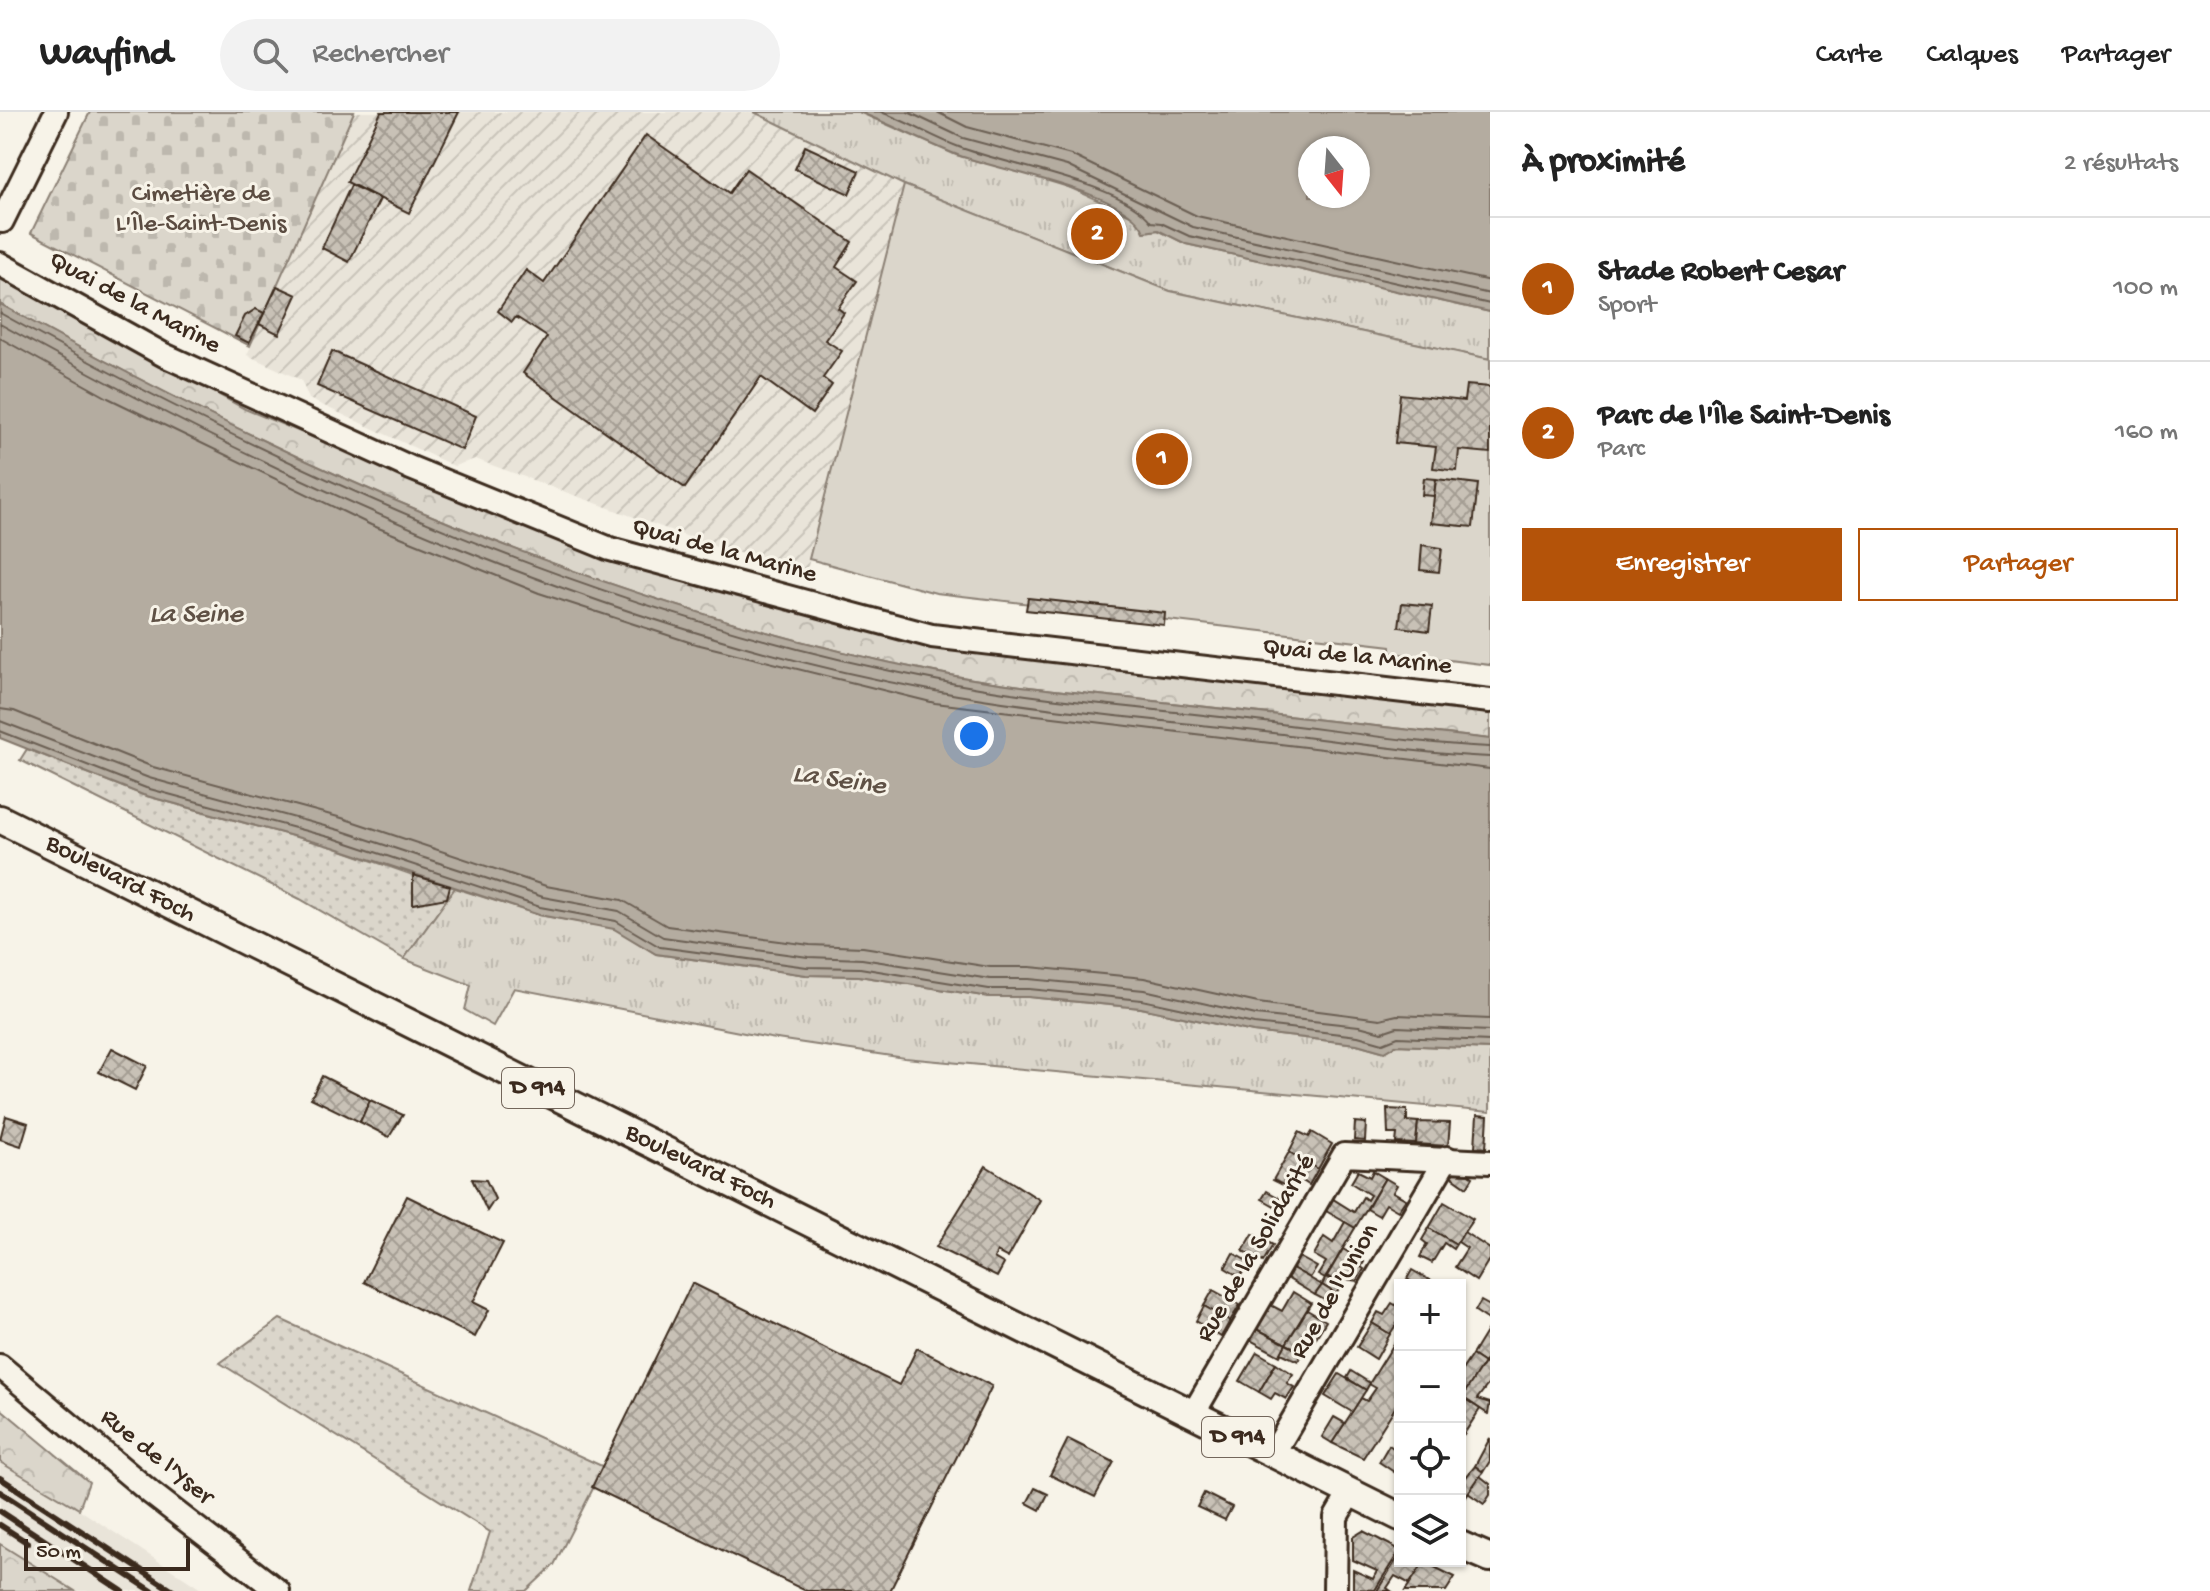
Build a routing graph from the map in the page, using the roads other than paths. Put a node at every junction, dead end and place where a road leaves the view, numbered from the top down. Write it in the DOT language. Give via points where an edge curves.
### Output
graph roads {
  1 [pos="56,112"];
  2 [pos="2,221"];
  3 [pos="0,264"];
  4 [pos="1490,701"];
  5 [pos="0,819"];
  6 [pos="1447,1158"];
  7 [pos="1490,1162"];
  8 [pos="0,1366"];
  9 [pos="1193,1414"];
  10 [pos="1273,1454"];
  11 [pos="1350,1493"];
  12 [pos="1394,1514"];
  13 [pos="1466,1548"];
  14 [pos="1490,1558"];
  15 [pos="278,1591"];
  16 [pos="1335,1591"];
  1 -- 2 [label="street"];
  3 -- 4 [label="street, Quai de la Marine" via="164,355 411,468 610,549 932,636"];
  5 -- 9 [label="main road, Boulevard Foch / D 914"];
  6 -- 7 [label="street, Rue de la Solidarité"];
  6 -- 9 [label="street, Rue de la Solidarité" via="1344,1155"];
  6 -- 10 [label="street, Rue de l'Union"];
  8 -- 15 [label="street, Rue de l'Yser"];
  9 -- 10 [label="main road, Boulevard Foch / D 914"];
  10 -- 11 [label="main road, Boulevard Foch / D 914"];
  11 -- 12 [label="main road, Boulevard Foch / D 914"];
  11 -- 16 [label="street" via="1336,1517"];
  13 -- 14 [label="main road"];
}
